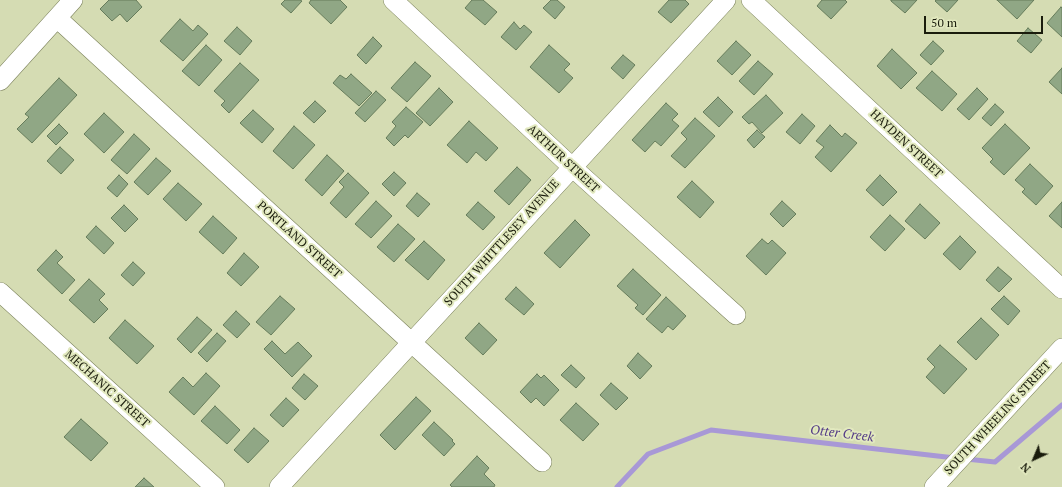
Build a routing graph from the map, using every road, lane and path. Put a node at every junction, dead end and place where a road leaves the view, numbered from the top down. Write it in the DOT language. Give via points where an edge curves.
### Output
graph roads {
  1 [pos="73,0"];
  2 [pos="393,0"];
  3 [pos="726,0"];
  4 [pos="750,0"];
  5 [pos="57,18"];
  6 [pos="0,81"];
  7 [pos="572,167"];
  8 [pos="1062,289"];
  9 [pos="0,292"];
  10 [pos="736,315"];
  11 [pos="412,343"];
  12 [pos="1062,348"];
  13 [pos="542,462"];
  14 [pos="215,487"];
  15 [pos="280,487"];
  16 [pos="934,487"];
  1 -- 5 [label="street"];
  2 -- 7 [label="street, ARTHUR STREET"];
  3 -- 7 [label="street, SOUTH WHITTLESEY AVENUE"];
  4 -- 8 [label="street, HAYDEN STREET"];
  5 -- 6 [label="street"];
  5 -- 11 [label="street, PORTLAND STREET"];
  7 -- 10 [label="street, ARTHUR STREET"];
  7 -- 11 [label="street, SOUTH WHITTLESEY AVENUE"];
  9 -- 14 [label="street, MECHANIC STREET"];
  11 -- 13 [label="street, PORTLAND STREET"];
  11 -- 15 [label="street, SOUTH WHITTLESEY AVENUE"];
  12 -- 16 [label="street, SOUTH WHEELING STREET"];
}
